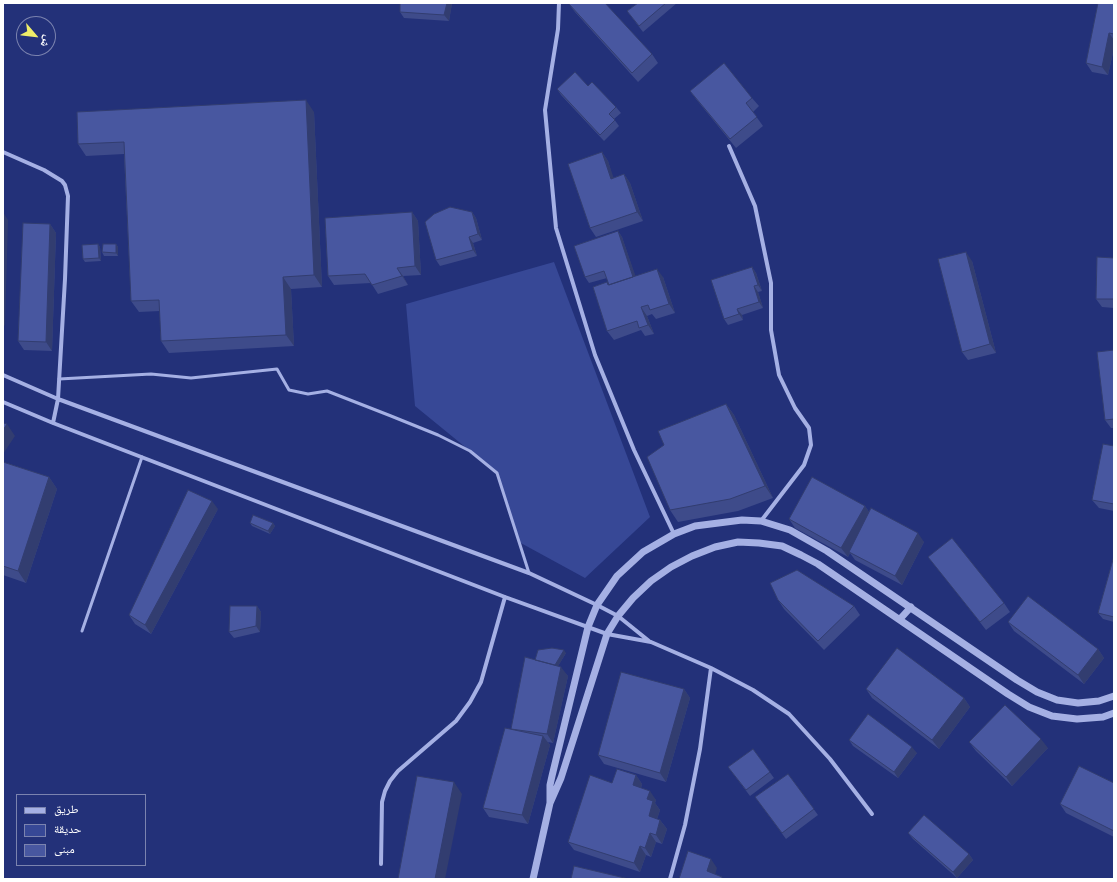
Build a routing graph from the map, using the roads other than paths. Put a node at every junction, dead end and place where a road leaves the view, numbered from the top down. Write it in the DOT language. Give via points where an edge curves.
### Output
graph roads {
  1 [pos="559,3"];
  2 [pos="729,146"];
  3 [pos="3,152"];
  4 [pos="3,375"];
  5 [pos="59,379"];
  6 [pos="58,399"];
  7 [pos="3,402"];
  8 [pos="53,423"];
  9 [pos="142,457"];
  10 [pos="761,521"];
  11 [pos="674,534"];
  12 [pos="529,573"];
  13 [pos="505,597"];
  14 [pos="597,605"];
  15 [pos="911,607"];
  16 [pos="618,616"];
  17 [pos="900,619"];
  18 [pos="588,627"];
  19 [pos="82,631"];
  20 [pos="607,634"];
  21 [pos="651,642"];
  22 [pos="711,668"];
  23 [pos="1114,696"];
  24 [pos="1114,713"];
  25 [pos="550,803"];
  26 [pos="872,814"];
  27 [pos="381,864"];
  28 [pos="533,879"];
  29 [pos="670,879"];
  1 -- 11 [label="street" via="558,29 545,110 556,228 595,355 634,450"];
  2 -- 10 [label="street" via="755,206 771,283 771,330 779,374 795,408 809,428 811,445 804,464"];
  3 -- 5 [label="street" via="62,181 68,196"];
  4 -- 6 [label="street"];
  5 -- 6 [label="street"];
  5 -- 12 [label="lane" via="151,374 191,378 277,369 289,390 308,394 327,391 438,435 470,451 497,473"];
  6 -- 8 [label="street"];
  6 -- 12 [label="street"];
  7 -- 8 [label="street"];
  8 -- 9 [label="street"];
  9 -- 13 [label="street"];
  9 -- 19 [label="lane"];
  10 -- 11 [label="street" via="742,520 695,526"];
  10 -- 15 [label="street" via="790,530 827,550"];
  11 -- 14 [label="street" via="643,552 617,576"];
  12 -- 14 [label="street"];
  13 -- 18 [label="street"];
  13 -- 27 [label="street" via="481,682 470,702 456,720 398,771 385,791 382,802"];
  14 -- 16 [label="street"];
  14 -- 18 [label="street"];
  15 -- 17 [label="street"];
  15 -- 23 [label="street" via="1037,692 1057,700 1078,703 1099,701"];
  16 -- 17 [label="street" via="651,581 671,567 715,547 738,542 782,546 802,555"];
  16 -- 20 [label="street"];
  16 -- 21 [label="street"];
  17 -- 24 [label="street" via="1029,707 1052,716 1078,719 1103,717"];
  18 -- 20 [label="street"];
  18 -- 25 [label="street" via="550,785"];
  20 -- 21 [label="street"];
  20 -- 25 [label="street" via="561,778"];
  21 -- 22 [label="street"];
  22 -- 26 [label="street" via="753,690 789,714 830,759"];
  22 -- 29 [label="street" via="700,749 685,825"];
  25 -- 28 [label="street"];
}
